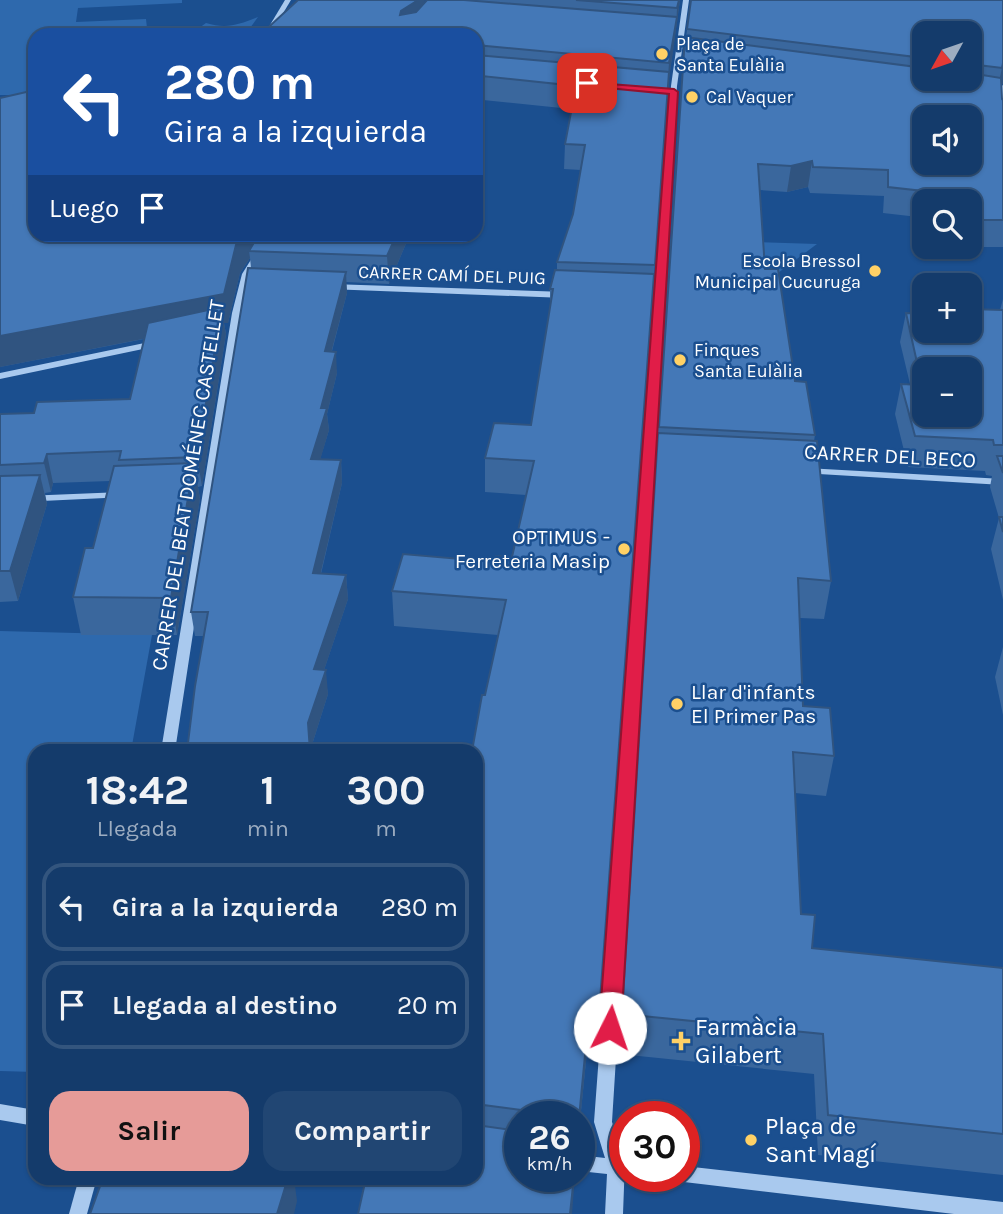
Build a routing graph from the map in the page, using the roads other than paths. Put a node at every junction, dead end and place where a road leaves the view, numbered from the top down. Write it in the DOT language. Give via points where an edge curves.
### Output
graph roads {
  1 [pos="288,0"];
  2 [pos="686,0"];
  3 [pos="271,28"];
  4 [pos="668,33"];
  5 [pos="682,34"];
  6 [pos="678,55"];
  7 [pos="691,57"];
  8 [pos="1003,87"];
  9 [pos="988,95"];
  10 [pos="1002,97"];
  11 [pos="1003,122"];
  12 [pos="267,242"];
  13 [pos="243,283"];
  14 [pos="257,284"];
  15 [pos="327,286"];
  16 [pos="576,296"];
  17 [pos="646,298"];
  18 [pos="659,299"];
  19 [pos="234,327"];
  20 [pos="222,329"];
  21 [pos="170,340"];
  22 [pos="0,376"];
  23 [pos="648,463"];
  24 [pos="662,464"];
  25 [pos="798,471"];
  26 [pos="1003,482"];
  27 [pos="194,492"];
  28 [pos="208,492"];
  29 [pos="139,495"];
  30 [pos="0,500"];
  31 [pos="169,744"];
  32 [pos="0,1112"];
  33 [pos="28,1117"];
  34 [pos="609,1137"];
  35 [pos="700,1176"];
  36 [pos="87,1185"];
  37 [pos="820,1188"];
  38 [pos="617,1192"];
  39 [pos="1003,1211"];
  40 [pos="78,1214"];
  41 [pos="614,1214"];
  1 -- 3 [label="street"];
  2 -- 5 [label="street"];
  4 -- 5 [label="street"];
  5 -- 6 [label="street"];
  6 -- 7 [label="street"];
  6 -- 18 [label="street" via="668,91"];
  8 -- 10 [label="street"];
  9 -- 10 [label="street"];
  10 -- 11 [label="street"];
  12 -- 13 [label="street, CARRER DEL BEAT DOMÉNEC CASTELLET"];
  13 -- 14 [label="street"];
  13 -- 19 [label="street, CARRER DEL BEAT DOMÉNEC CASTELLET"];
  15 -- 16 [label="street, CARRER CAMÍ DEL PUIG"];
  17 -- 18 [label="street"];
  18 -- 23 [label="street"];
  19 -- 20 [label="street"];
  19 -- 28 [label="street, CARRER DEL BEAT DOMÉNEC CASTELLET"];
  21 -- 22 [label="street"];
  23 -- 24 [label="street"];
  23 -- 34 [label="street" via="603,1122"];
  25 -- 26 [label="street, CARRER DEL BECO"];
  27 -- 28 [label="street"];
  28 -- 31 [label="street, CARRER DEL BEAT DOMÉNEC CASTELLET"];
  29 -- 30 [label="street"];
  32 -- 33 [label="street"];
  35 -- 37 [label="street"];
  36 -- 40 [label="street"];
  37 -- 39 [label="street"];
  38 -- 41 [label="street"];
}
